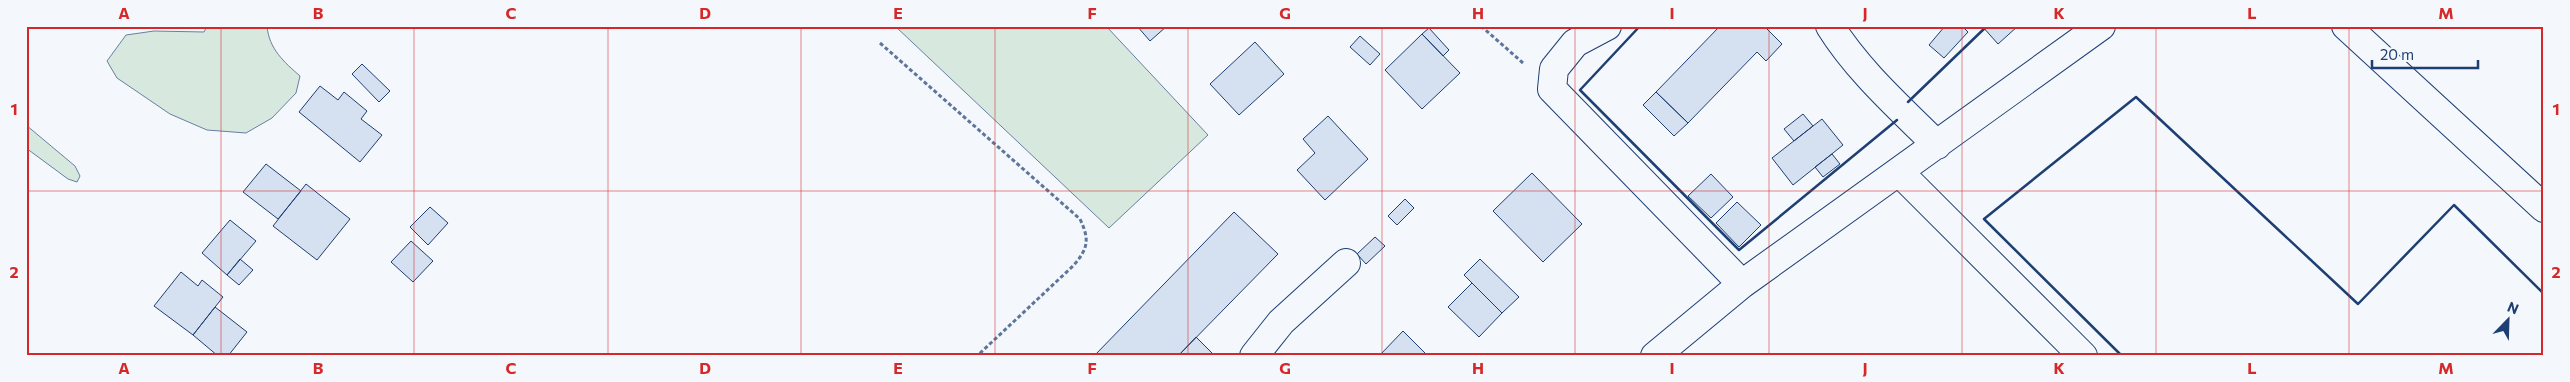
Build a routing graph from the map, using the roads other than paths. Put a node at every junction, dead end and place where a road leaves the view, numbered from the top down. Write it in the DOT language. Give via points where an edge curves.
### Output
graph roads {
  1 [pos="1607,26"];
  2 [pos="1830,26"];
  3 [pos="2101,26"];
  4 [pos="2346,26"];
  5 [pos="1937,145"];
  6 [pos="1898,172"];
  7 [pos="2544,208"];
  8 [pos="1346,263"];
  9 [pos="1742,284"];
  10 [pos="1254,356"];
  11 [pos="1655,356"];
  12 [pos="2083,356"];
  1 -- 9 [label="street" via="1575,43 1554,69 1552,89"];
  2 -- 5 [label="street" via="1839,41"];
  3 -- 5 [label="street"];
  4 -- 7 [label="street"];
  5 -- 6 [label="street"];
  6 -- 9 [label="street"];
  6 -- 12 [label="street"];
  8 -- 10 [label="street" via="1281,322"];
  9 -- 11 [label="street"];
}
